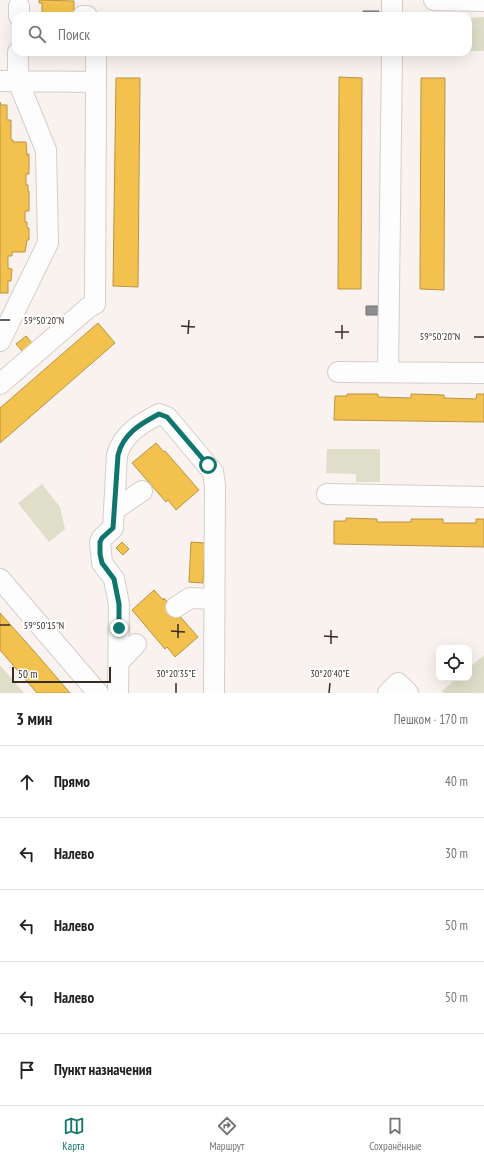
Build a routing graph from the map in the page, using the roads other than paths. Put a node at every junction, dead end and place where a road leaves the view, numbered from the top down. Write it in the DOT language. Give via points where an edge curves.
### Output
graph roads {
  1 [pos="392,0"];
  2 [pos="434,0"];
  3 [pos="484,1"];
  4 [pos="392,12"];
  5 [pos="17,56"];
  6 [pos="96,56"];
  7 [pos="392,56"];
  8 [pos="9,81"];
  9 [pos="96,82"];
  10 [pos="0,341"];
  11 [pos="338,372"];
  12 [pos="388,372"];
  13 [pos="484,373"];
  14 [pos="0,384"];
  15 [pos="142,491"];
  16 [pos="326,494"];
  17 [pos="484,497"];
  18 [pos="114,510"];
  19 [pos="0,579"];
  20 [pos="214,599"];
  21 [pos="176,607"];
  22 [pos="136,644"];
  23 [pos="119,662"];
  24 [pos="98,693"];
  25 [pos="118,693"];
  26 [pos="214,693"];
  27 [pos="388,693"];
  28 [pos="408,693"];
  1 -- 4 [label="lane"];
  2 -- 3 [label="lane"];
  5 -- 8 [label="lane"];
  6 -- 9 [label="lane"];
  7 -- 12 [label="lane"];
  8 -- 9 [label="lane"];
  8 -- 10 [label="lane" via="46,150 48,242"];
  9 -- 14 [label="lane" via="95,304"];
  11 -- 12 [label="lane"];
  12 -- 13 [label="lane"];
  15 -- 18 [label="lane"];
  16 -- 17 [label="lane"];
  18 -- 20 [label="lane" via="118,455 124,438 159,414 167,417 213,472"];
  18 -- 23 [label="lane" via="113,528 100,542 102,563 114,579 119,604"];
  19 -- 24 [label="lane"];
  20 -- 21 [label="lane" via="190,598"];
  20 -- 26 [label="lane"];
  22 -- 23 [label="lane"];
  23 -- 25 [label="lane"];
  27 -- 28 [label="lane" via="398,682"];
}
